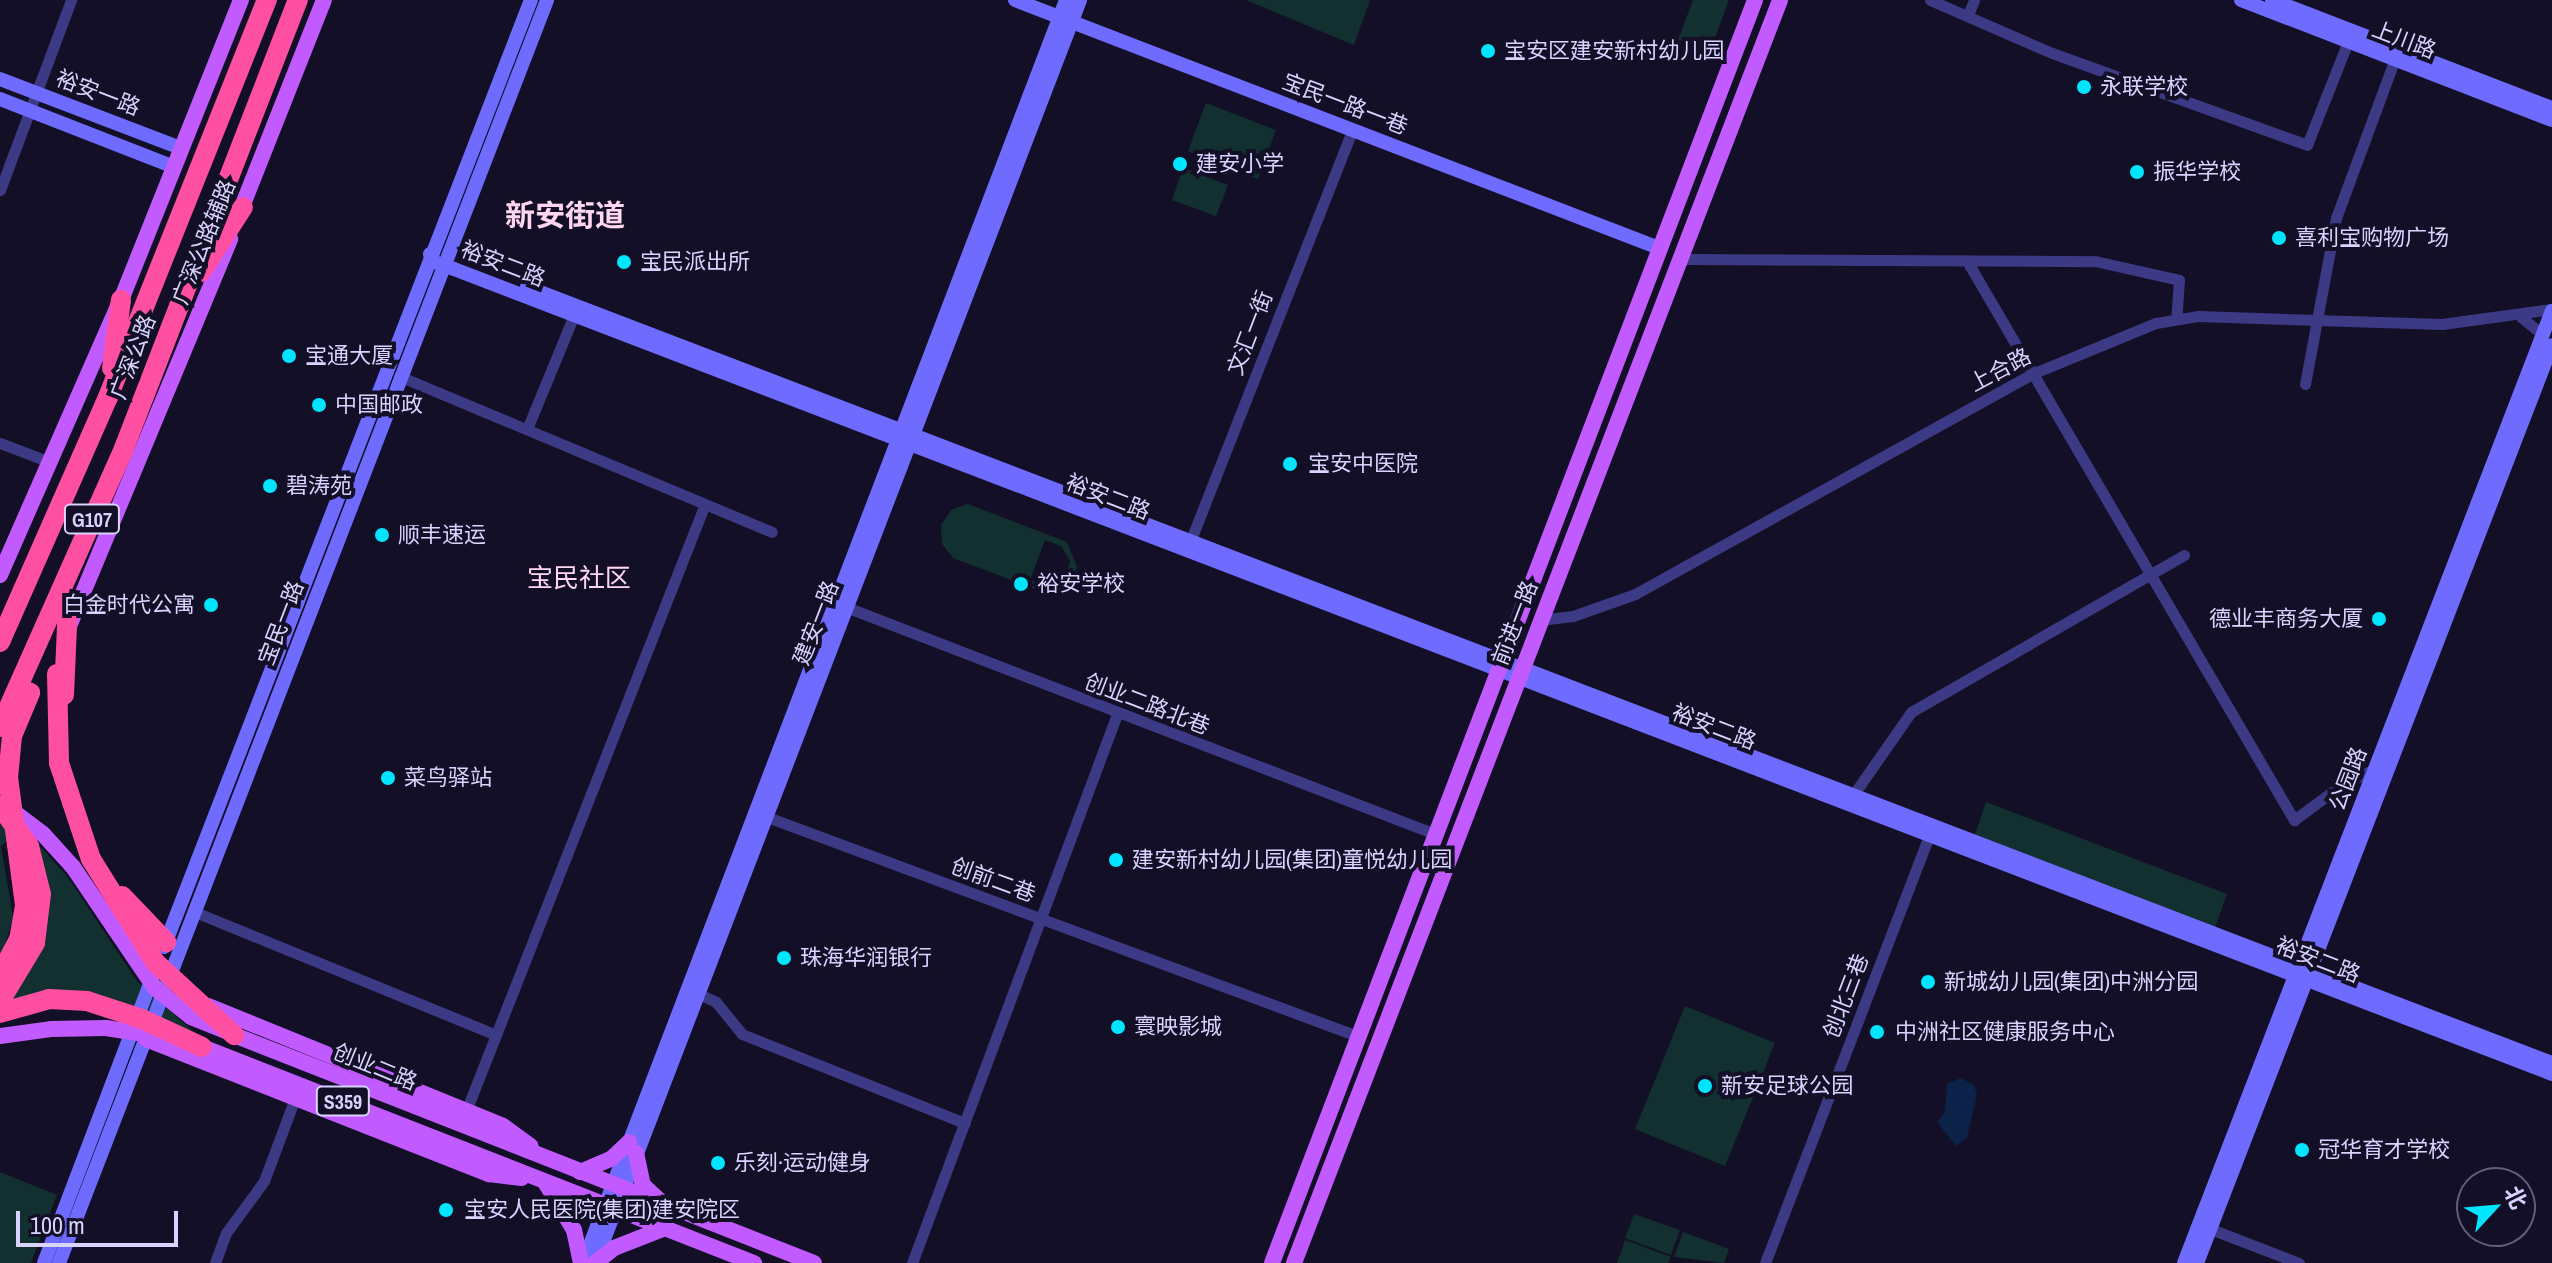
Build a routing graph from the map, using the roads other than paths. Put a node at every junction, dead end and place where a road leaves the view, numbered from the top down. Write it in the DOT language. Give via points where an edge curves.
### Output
graph roads {
  1 [pos="71,0"];
  2 [pos="241,0"];
  3 [pos="267,0"];
  4 [pos="298,0"];
  5 [pos="324,0"];
  6 [pos="531,0"];
  7 [pos="547,0"];
  8 [pos="1015,0"];
  9 [pos="1066,0"];
  10 [pos="1080,0"];
  11 [pos="1755,0"];
  12 [pos="1780,0"];
  13 [pos="1930,0"];
  14 [pos="1974,0"];
  15 [pos="2272,0"];
  16 [pos="2250,2"];
  17 [pos="1968,15"];
  18 [pos="1066,19"];
  19 [pos="2350,36"];
  20 [pos="2396,54"];
  21 [pos="0,79"];
  22 [pos="36,93"];
  23 [pos="0,99"];
  24 [pos="2552,108"];
  25 [pos="30,111"];
  26 [pos="2552,120"];
  27 [pos="1352,130"];
  28 [pos="181,148"];
  29 [pos="174,167"];
  30 [pos="0,190"];
  31 [pos="243,207"];
  32 [pos="1659,248"];
  33 [pos="430,254"];
  34 [pos="1680,259"];
  35 [pos="445,261"];
  36 [pos="1967,261"];
  37 [pos="121,300"];
  38 [pos="178,309"];
  39 [pos="2552,310"];
  40 [pos="574,315"];
  41 [pos="2521,317"];
  42 [pos="2176,319"];
  43 [pos="2315,323"];
  44 [pos="2547,340"];
  45 [pos="2032,374"];
  46 [pos="399,376"];
  47 [pos="2305,384"];
  48 [pos="108,397"];
  49 [pos="527,429"];
  50 [pos="905,437"];
  51 [pos="0,443"];
  52 [pos="50,462"];
  53 [pos="108,483"];
  54 [pos="705,504"];
  55 [pos="772,532"];
  56 [pos="1188,546"];
  57 [pos="2184,555"];
  58 [pos="2150,574"];
  59 [pos="0,575"];
  60 [pos="68,603"];
  61 [pos="846,607"];
  62 [pos="1540,620"];
  63 [pos="66,633"];
  64 [pos="2,635"];
  65 [pos="1499,665"];
  66 [pos="1521,670"];
  67 [pos="1117,714"];
  68 [pos="0,727"];
  69 [pos="2376,768"];
  70 [pos="1851,798"];
  71 [pos="0,804"];
  72 [pos="1443,814"];
  73 [pos="760,815"];
  74 [pos="1463,822"];
  75 [pos="1435,834"];
  76 [pos="1930,834"];
  77 [pos="195,912"];
  78 [pos="1043,919"];
  79 [pos="166,942"];
  80 [pos="2303,972"];
  81 [pos="0,975"];
  82 [pos="166,990"];
  83 [pos="699,994"];
  84 [pos="0,1001"];
  85 [pos="0,1013"];
  86 [pos="234,1035"];
  87 [pos="496,1035"];
  88 [pos="0,1036"];
  89 [pos="1360,1037"];
  90 [pos="146,1039"];
  91 [pos="202,1047"];
  92 [pos="2552,1063"];
  93 [pos="2552,1074"];
  94 [pos="295,1098"];
  95 [pos="466,1111"];
  96 [pos="965,1123"];
  97 [pos="633,1148"];
  98 [pos="551,1161"];
  99 [pos="580,1172"];
  100 [pos="543,1181"];
  101 [pos="618,1187"];
  102 [pos="662,1204"];
  103 [pos="610,1207"];
  104 [pos="2205,1227"];
  105 [pos="665,1228"];
  106 [pos="44,1263"];
  107 [pos="59,1263"];
  108 [pos="215,1263"];
  109 [pos="582,1263"];
  110 [pos="595,1263"];
  111 [pos="754,1263"];
  112 [pos="814,1263"];
  113 [pos="912,1263"];
  114 [pos="1272,1263"];
  115 [pos="1294,1263"];
  116 [pos="1765,1263"];
  117 [pos="2184,1263"];
  118 [pos="2197,1263"];
  119 [pos="2299,1263"];
  1 -- 22 [label="street"];
  2 -- 28 [label="main road"];
  3 -- 48 [label="highway, 广深公路 / G107"];
  4 -- 38 [label="highway, 广深公路 / G107"];
  5 -- 31 [label="main road, 广深公路辅路"];
  6 -- 33 [label="main road, 宝民一路"];
  7 -- 35 [label="main road, 宝民一路"];
  8 -- 18 [label="main road, 宝民一路一巷"];
  9 -- 18 [label="main road, 建安一路"];
  10 -- 18 [label="main road, 建安一路"];
  11 -- 32 [label="main road, 前进一路"];
  12 -- 34 [label="main road, 前进一路"];
  13 -- 17 [label="street"];
  14 -- 17 [label="street"];
  15 -- 19 [label="main road, 上川路"];
  16 -- 19 [label="main road, 上川路"];
  17 -- 19 [label="street" via="2052,53 2307,145"];
  18 -- 27 [label="main road, 宝民一路一巷"];
  18 -- 50 [label="main road, 建安一路"];
  19 -- 20 [label="main road, 上川路"];
  20 -- 24 [label="main road, 上川路"];
  20 -- 26 [label="main road, 上川路"];
  20 -- 43 [label="street" via="2336,218"];
  21 -- 22 [label="main road, 裕安一路"];
  22 -- 25 [label="street"];
  22 -- 28 [label="main road, 裕安一路"];
  23 -- 25 [label="main road, 裕安一路"];
  25 -- 29 [label="main road, 裕安一路"];
  25 -- 30 [label="street"];
  27 -- 32 [label="main road, 宝民一路一巷"];
  27 -- 56 [label="street, 文汇一街"];
  28 -- 29 [label="main road"];
  29 -- 37 [label="main road"];
  31 -- 38 [label="highway"];
  31 -- 63 [label="main road, 广深公路辅路"];
  32 -- 65 [label="main road, 前进一路"];
  33 -- 35 [label="main road, 裕安二路"];
  33 -- 79 [label="main road, 宝民一路"];
  34 -- 36 [label="street"];
  34 -- 62 [label="main road, 前进一路"];
  35 -- 40 [label="main road, 裕安二路"];
  35 -- 46 [label="main road, 宝民一路"];
  35 -- 50 [label="main road, 裕安二路"];
  36 -- 42 [label="street" via="2095,261 2179,280"];
  36 -- 45 [label="street"];
  37 -- 48 [label="highway"];
  37 -- 52 [label="main road"];
  38 -- 53 [label="highway, 广深公路 / G107"];
  39 -- 41 [label="street, 上合路"];
  39 -- 44 [label="main road, 公园路"];
  40 -- 49 [label="street"];
  40 -- 50 [label="main road, 裕安二路"];
  41 -- 43 [label="street, 上合路" via="2442,324"];
  41 -- 44 [label="street"];
  42 -- 43 [label="street, 上合路"];
  42 -- 45 [label="street, 上合路"];
  43 -- 47 [label="street"];
  44 -- 69 [label="main road, 公园路"];
  44 -- 80 [label="main road, 公园路"];
  45 -- 58 [label="street"];
  45 -- 62 [label="street, 上合路" via="1635,594 1573,616"];
  46 -- 49 [label="street"];
  46 -- 77 [label="main road, 宝民一路"];
  48 -- 64 [label="highway, 广深公路 / G107"];
  49 -- 54 [label="street"];
  50 -- 56 [label="main road, 裕安二路"];
  50 -- 61 [label="main road, 建安一路"];
  50 -- 73 [label="main road, 建安一路"];
  51 -- 52 [label="street"];
  52 -- 59 [label="main road"];
  53 -- 60 [label="highway"];
  53 -- 68 [label="highway, 广深公路 / G107"];
  54 -- 55 [label="street"];
  54 -- 87 [label="street"];
  56 -- 65 [label="main road, 裕安二路"];
  57 -- 58 [label="street"];
  58 -- 69 [label="street" via="2294,820 2340,786"];
  58 -- 70 [label="street" via="1911,712"];
  60 -- 63 [label="highway"];
  60 -- 81 [label="highway, bridge" via="12,736 8,778 25,905 19,940"];
  61 -- 67 [label="street, 创业二路北巷"];
  61 -- 73 [label="main road, 建安一路"];
  62 -- 66 [label="main road, 前进一路"];
  63 -- 79 [label="highway" via="66,745 83,816 117,888"];
  63 -- 86 [label="highway, bridge" via="57,674 59,763 91,859 155,962"];
  65 -- 66 [label="main road, 裕安二路"];
  65 -- 72 [label="main road, 前进一路"];
  66 -- 70 [label="main road, 裕安二路"];
  66 -- 74 [label="main road, 前进一路"];
  67 -- 75 [label="street, 创业二路北巷"];
  67 -- 78 [label="street"];
  69 -- 80 [label="main road, 公园路"];
  70 -- 76 [label="main road, 裕安二路"];
  70 -- 80 [label="main road, 裕安二路"];
  71 -- 84 [label="highway, bridge" via="29,846 41,894 35,943"];
  71 -- 86 [label="main road, 创业二路 / S359, bridge" via="43,834 73,867 155,988 191,1017"];
  72 -- 74 [label="main road" via="1458,809"];
  72 -- 75 [label="main road, 前进一路"];
  73 -- 78 [label="street, 创前二巷"];
  73 -- 83 [label="main road, 建安一路"];
  73 -- 97 [label="main road, 建安一路"];
  74 -- 115 [label="main road, 前进一路"];
  75 -- 89 [label="main road, 前进一路"];
  76 -- 80 [label="main road, 裕安二路"];
  76 -- 116 [label="street, 创北三巷"];
  77 -- 82 [label="main road, 宝民一路"];
  77 -- 87 [label="street"];
  78 -- 89 [label="street, 创前二巷"];
  78 -- 96 [label="street"];
  79 -- 106 [label="main road, 宝民一路"];
  80 -- 92 [label="main road, 裕安二路"];
  80 -- 93 [label="main road, 裕安二路"];
  80 -- 104 [label="main road, 公园路"];
  82 -- 90 [label="main road, 宝民一路"];
  82 -- 95 [label="main road"];
  83 -- 96 [label="street" via="716,1002 742,1034"];
  83 -- 97 [label="main road, 建安一路"];
  85 -- 91 [label="highway, bridge" via="49,999 87,1001"];
  86 -- 98 [label="main road, 创业二路 / S359"];
  87 -- 95 [label="street"];
  88 -- 91 [label="main road, 创业二路 / S359, bridge" via="106,1028"];
  89 -- 114 [label="main road, 前进一路"];
  90 -- 94 [label="main road"];
  90 -- 107 [label="main road, 宝民一路"];
  91 -- 100 [label="main road, 创业二路 / S359"];
  94 -- 100 [label="main road" via="489,1174"];
  94 -- 108 [label="street" via="264,1181 226,1233"];
  95 -- 98 [label="main road" via="503,1126"];
  96 -- 113 [label="street"];
  97 -- 99 [label="main road"];
  97 -- 101 [label="main road, 建安一路"];
  97 -- 102 [label="main road" via="643,1185"];
  98 -- 99 [label="main road, 创业二路 / S359"];
  99 -- 101 [label="main road, 创业二路 / S359"];
  100 -- 103 [label="main road, 创业二路 / S359"];
  100 -- 109 [label="main road" via="574,1230"];
  101 -- 102 [label="main road, 创业二路 / S359"];
  101 -- 103 [label="main road, 建安一路"];
  102 -- 112 [label="main road, 创业二路 / S359"];
  103 -- 105 [label="main road, 创业二路 / S359"];
  103 -- 109 [label="main road, 建安一路"];
  103 -- 110 [label="main road, 建安一路"];
  104 -- 117 [label="main road, 公园路"];
  104 -- 118 [label="main road, 公园路"];
  104 -- 119 [label="street"];
  105 -- 110 [label="main road" via="614,1248"];
  105 -- 111 [label="main road, 创业二路 / S359"];
}
